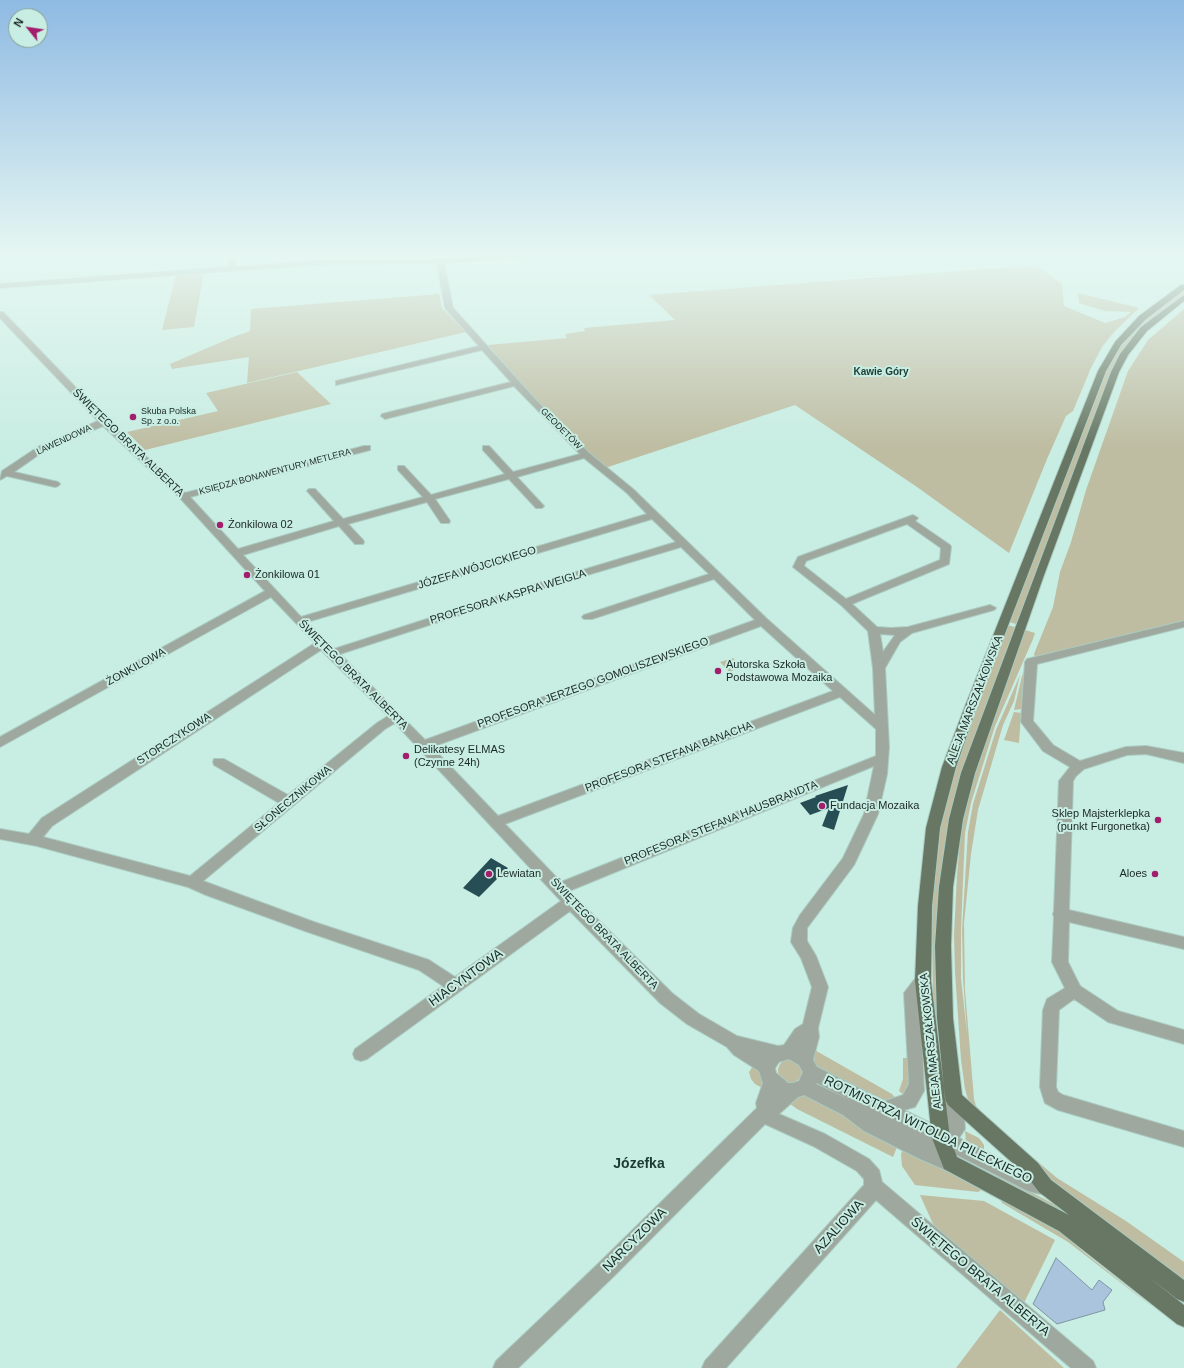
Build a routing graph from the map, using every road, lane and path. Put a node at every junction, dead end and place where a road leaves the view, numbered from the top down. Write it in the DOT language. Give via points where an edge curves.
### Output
graph roads {
  1 [pos="6,320"];
  2 [pos="459,320"];
  3 [pos="1142,320"];
  4 [pos="1154,320"];
  5 [pos="485,347"];
  6 [pos="339,383"];
  7 [pos="517,383"];
  8 [pos="385,416"];
  9 [pos="104,422"];
  10 [pos="367,448"];
  11 [pos="486,448"];
  12 [pos="586,455"];
  13 [pos="401,468"];
  14 [pos="3,475"];
  15 [pos="510,476"];
  16 [pos="56,484"];
  17 [pos="312,491"];
  18 [pos="183,496"];
  19 [pos="429,498"];
  20 [pos="539,506"];
  21 [pos="654,515"];
  22 [pos="445,521"];
  23 [pos="342,522"];
  24 [pos="359,542"];
  25 [pos="684,543"];
  26 [pos="237,553"];
  27 [pos="716,575"];
  28 [pos="272,592"];
  29 [pos="845,603"];
  30 [pos="990,608"];
  31 [pos="588,617"];
  32 [pos="299,621"];
  33 [pos="764,621"];
  34 [pos="1184,624"];
  35 [pos="874,630"];
  36 [pos="908,631"];
  37 [pos="327,648"];
  38 [pos="879,668"];
  39 [pos="842,692"];
  40 [pos="396,717"];
  41 [pos="881,727"];
  42 [pos="0,743"];
  43 [pos="423,745"];
  44 [pos="882,758"];
  45 [pos="1184,758"];
  46 [pos="219,762"];
  47 [pos="1079,766"];
  48 [pos="289,802"];
  49 [pos="496,822"];
  50 [pos="0,834"];
  51 [pos="37,841"];
  52 [pos="192,882"];
  53 [pos="560,889"];
  54 [pos="571,902"];
  55 [pos="1060,914"];
  56 [pos="1184,943"];
  57 [pos="923,981"];
  58 [pos="455,985"];
  59 [pos="1074,991"];
  60 [pos="810,1028"];
  61 [pos="1184,1037"];
  62 [pos="732,1042"];
  63 [pos="784,1053"];
  64 [pos="361,1054"];
  65 [pos="770,1074"];
  66 [pos="803,1078"];
  67 [pos="954,1099"];
  68 [pos="849,1109"];
  69 [pos="884,1110"];
  70 [pos="765,1112"];
  71 [pos="941,1138"];
  72 [pos="1184,1139"];
  73 [pos="950,1163"];
  74 [pos="873,1186"];
  75 [pos="1045,1186"];
  76 [pos="1184,1292"];
  77 [pos="1184,1317"];
  78 [pos="503,1368"];
  79 [pos="712,1368"];
  80 [pos="1086,1368"];
  1 -- 9 [label="street, ŚWIĘTEGO BRATA ALBERTA"];
  2 -- 5 [label="street, GEODETÓW"];
  3 -- 57 [label="main road, ALEJA MARSZAŁKOWSKA" via="1118,344 1108,361 949,767 933,828"];
  4 -- 67 [label="main road, ALEJA MARSZAŁKOWSKA" via="1124,354 1115,372 968,773 956,819 949,861 944,931 945,1018"];
  5 -- 6 [label="street"];
  5 -- 7 [label="street, GEODETÓW"];
  7 -- 8 [label="street"];
  7 -- 12 [label="street, GEODETÓW"];
  9 -- 14 [label="street, LAWENDOWA" via="41,449"];
  9 -- 18 [label="street, ŚWIĘTEGO BRATA ALBERTA"];
  10 -- 18 [label="street, KSIĘDZA BONAWENTURY METLERA"];
  11 -- 15 [label="street"];
  12 -- 15 [label="street"];
  12 -- 21 [label="street, GEODETÓW" via="630,491"];
  13 -- 19 [label="street"];
  14 -- 16 [label="street, LAWENDOWA"];
  15 -- 19 [label="street"];
  15 -- 20 [label="street"];
  17 -- 23 [label="street"];
  18 -- 26 [label="street, ŚWIĘTEGO BRATA ALBERTA"];
  19 -- 22 [label="street"];
  19 -- 23 [label="street"];
  21 -- 25 [label="street, GEODETÓW"];
  21 -- 32 [label="street, JÓZEFA WÓJCICKIEGO"];
  23 -- 24 [label="street"];
  23 -- 26 [label="street"];
  25 -- 27 [label="street, GEODETÓW"];
  25 -- 37 [label="street, PROFESORA KASPRA WEIGLA"];
  26 -- 28 [label="street, ŚWIĘTEGO BRATA ALBERTA"];
  27 -- 31 [label="street"];
  27 -- 33 [label="street, GEODETÓW"];
  28 -- 32 [label="street, ŚWIĘTEGO BRATA ALBERTA"];
  28 -- 42 [label="street, ŻONKILOWA"];
  29 -- 29 [label="street" via="798,567 802,559 910,519 946,547 945,562"];
  29 -- 35 [label="street"];
  30 -- 36 [label="street"];
  32 -- 37 [label="street, ŚWIĘTEGO BRATA ALBERTA"];
  33 -- 39 [label="street, GEODETÓW"];
  33 -- 43 [label="street, PROFESORA JERZEGO GOMOLISZEWSKIEGO"];
  34 -- 47 [label="street" via="1031,662 1028,726 1048,748"];
  35 -- 36 [label="street"];
  35 -- 38 [label="street"];
  36 -- 38 [label="street" via="896,640"];
  37 -- 40 [label="street, ŚWIĘTEGO BRATA ALBERTA"];
  37 -- 51 [label="street, STORCZYKOWA" via="47,822 35,835"];
  38 -- 41 [label="street"];
  39 -- 41 [label="street, GEODETÓW"];
  39 -- 49 [label="street, PROFESORA STEFANA BANACHA"];
  40 -- 43 [label="street, ŚWIĘTEGO BRATA ALBERTA"];
  40 -- 48 [label="street, SŁONECZNIKOWA" via="381,726"];
  41 -- 44 [label="street"];
  43 -- 49 [label="street, ŚWIĘTEGO BRATA ALBERTA"];
  44 -- 53 [label="street, PROFESORA STEFANA HAUSBRANDTA"];
  44 -- 60 [label="street" via="872,814 866,828 849,861 800,928 799,942 808,956 820,987 817,1008"];
  45 -- 47 [label="street" via="1134,750 1118,752"];
  46 -- 48 [label="street"];
  47 -- 55 [label="street" via="1066,781"];
  48 -- 52 [label="street, SŁONECZNIKOWA"];
  49 -- 53 [label="street, ŚWIĘTEGO BRATA ALBERTA"];
  50 -- 51 [label="street"];
  51 -- 52 [label="street"];
  52 -- 58 [label="street" via="310,927 424,965"];
  53 -- 54 [label="street, ŚWIĘTEGO BRATA ALBERTA"];
  54 -- 58 [label="street, HIACYNTOWA"];
  54 -- 62 [label="street, ŚWIĘTEGO BRATA ALBERTA" via="666,998 693,1019"];
  55 -- 56 [label="street"];
  55 -- 59 [label="street" via="1060,962"];
  57 -- 69 [label="street" via="912,993 918,1084 916,1091 909,1101"];
  57 -- 71 [label="main road, ALEJA MARSZAŁKOWSKA"];
  58 -- 64 [label="street, HIACYNTOWA"];
  59 -- 61 [label="street" via="1114,1017"];
  59 -- 72 [label="street" via="1053,1004 1051,1010 1048,1087 1051,1097 1058,1102"];
  60 -- 63 [label="street"];
  60 -- 66 [label="street" via="811,1037"];
  62 -- 63 [label="street, ŚWIĘTEGO BRATA ALBERTA"];
  62 -- 65 [label="street, ŚWIĘTEGO BRATA ALBERTA"];
  63 -- 65 [label="street" via="769,1061"];
  63 -- 66 [label="street" via="798,1055"];
  65 -- 66 [label="street" via="785,1090"];
  65 -- 70 [label="street"];
  66 -- 68 [label="street, ROTMISTRZA WITOLDA PILECKIEGO"];
  66 -- 69 [label="street, ROTMISTRZA WITOLDA PILECKIEGO"];
  66 -- 70 [label="street, NARCYZOWA" via="774,1108"];
  67 -- 71 [label="street" via="956,1129 952,1134"];
  67 -- 75 [label="main road, ROTMISTRZA WITOLDA PILECKIEGO" via="1032,1169"];
  68 -- 71 [label="street" via="874,1114 921,1138"];
  68 -- 73 [label="street, ROTMISTRZA WITOLDA PILECKIEGO" via="870,1125"];
  69 -- 71 [label="street, ROTMISTRZA WITOLDA PILECKIEGO"];
  70 -- 74 [label="street" via="781,1124 819,1140 863,1165 873,1176"];
  70 -- 78 [label="street, NARCYZOWA"];
  71 -- 73 [label="main road, ALEJA MARSZAŁKOWSKA"];
  71 -- 75 [label="street, ROTMISTRZA WITOLDA PILECKIEGO" via="1028,1182"];
  73 -- 77 [label="main road, ROTMISTRZA WITOLDA PILECKIEGO" via="1066,1224"];
  74 -- 79 [label="street, AZALIOWA" via="868,1196"];
  74 -- 80 [label="street, ŚWIĘTEGO BRATA ALBERTA"];
  75 -- 76 [label="main road, ROTMISTRZA WITOLDA PILECKIEGO"];
}
